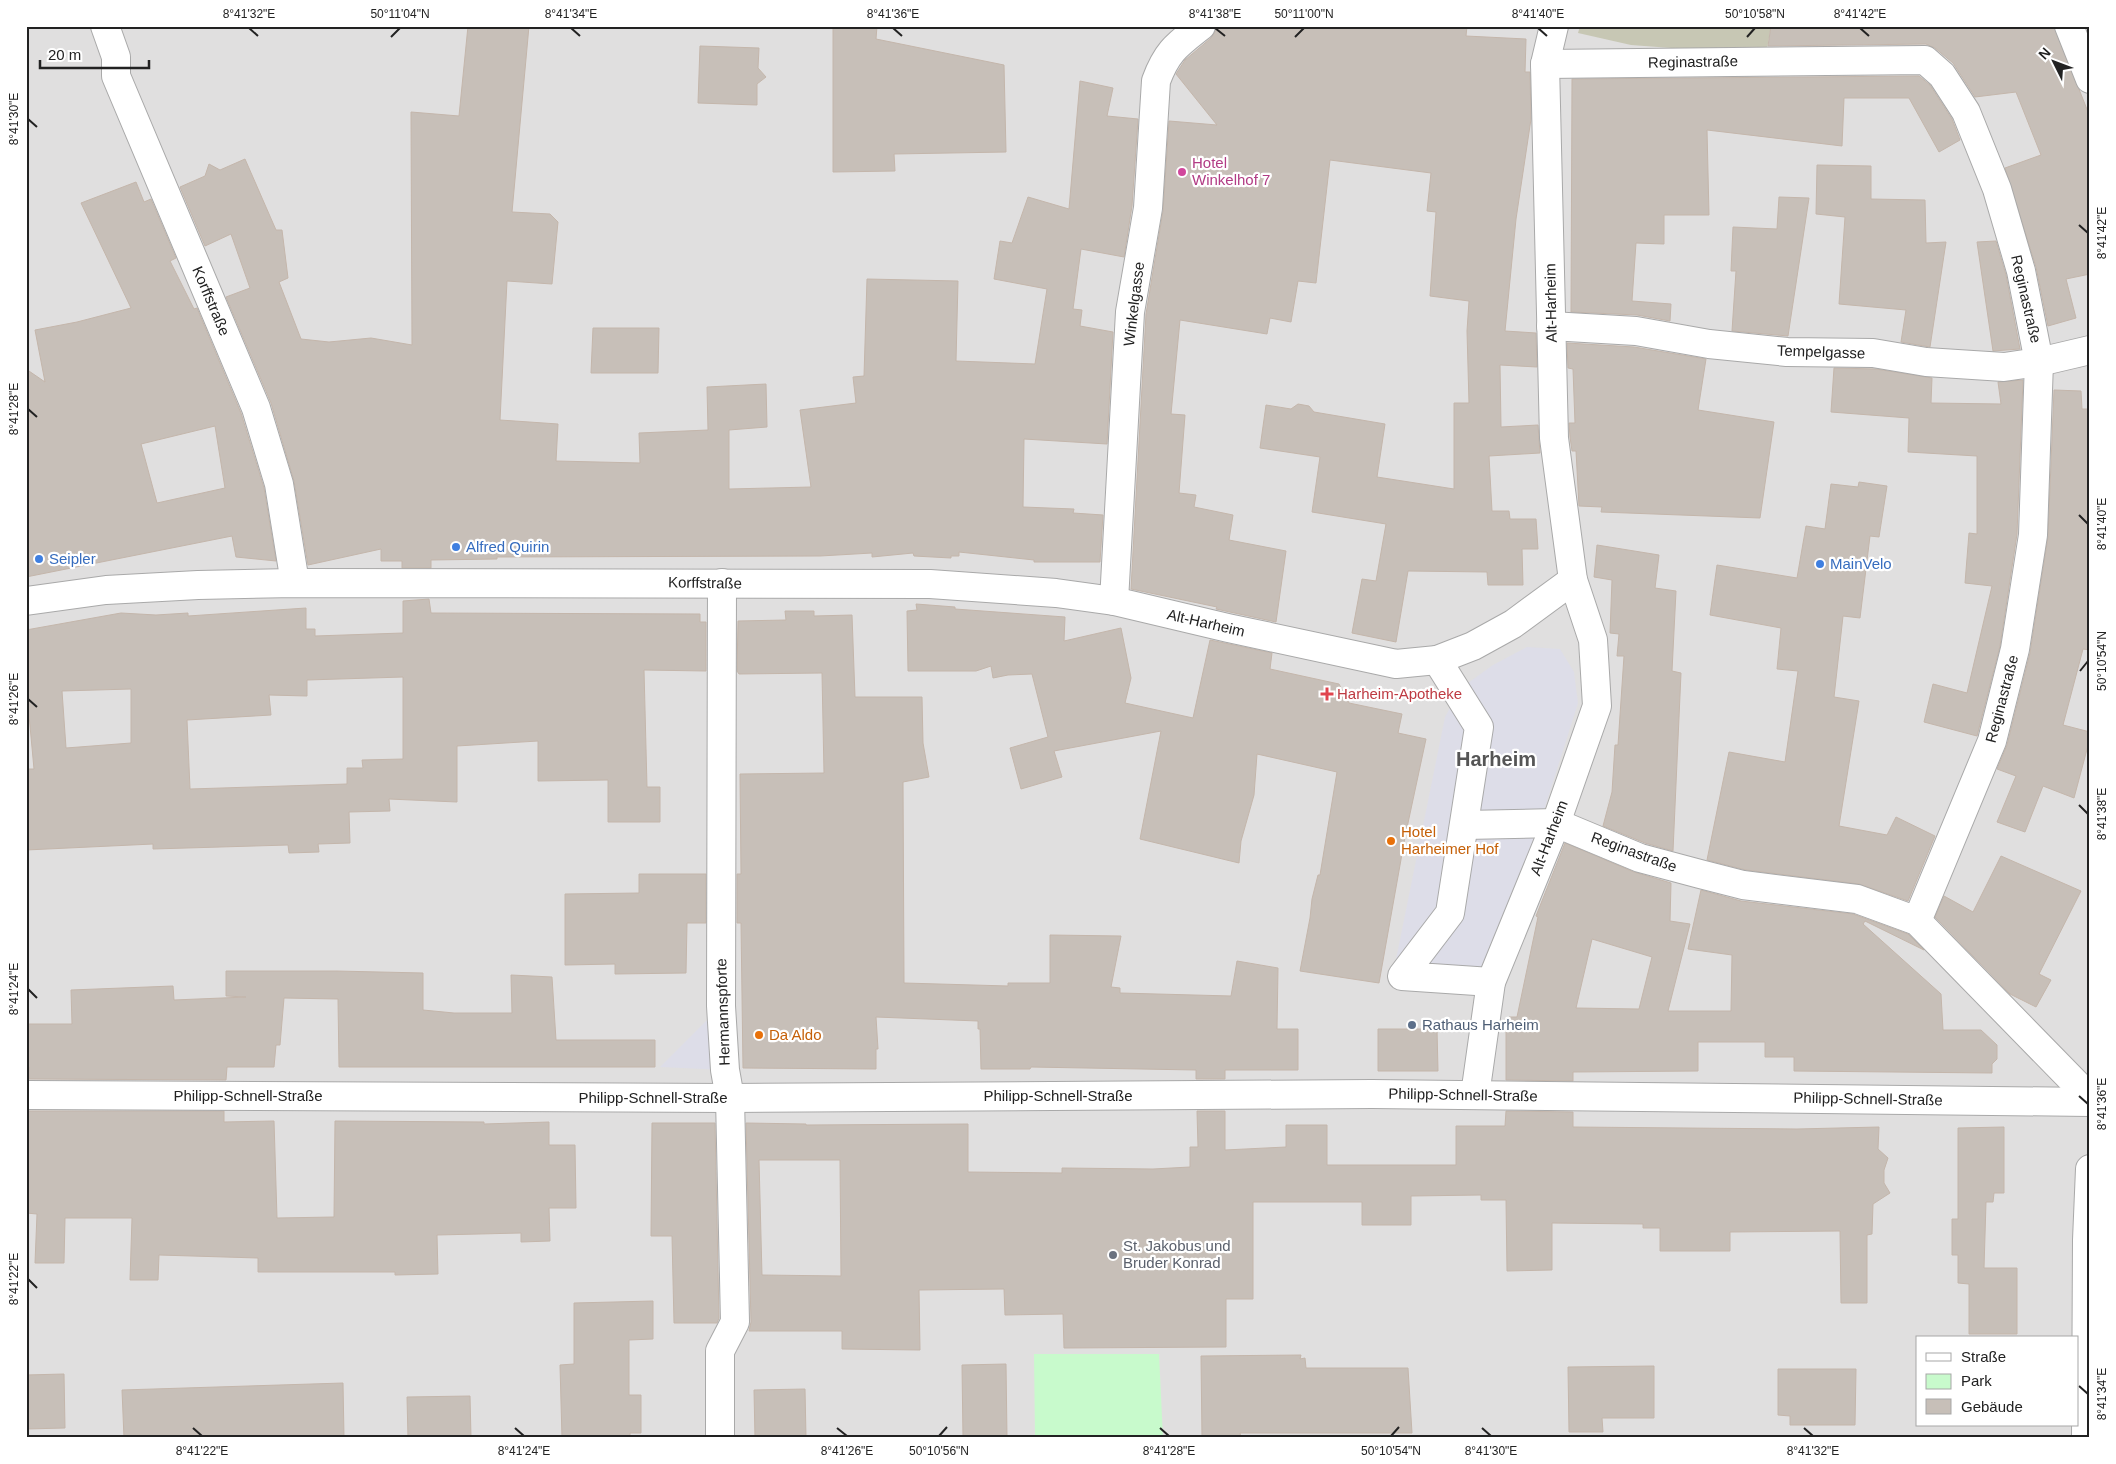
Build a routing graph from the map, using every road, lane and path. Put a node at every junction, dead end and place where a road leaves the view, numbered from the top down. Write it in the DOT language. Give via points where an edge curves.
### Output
graph roads {
  1 [pos="105,26"];
  2 [pos="1201,26"];
  3 [pos="1554,26"];
  4 [pos="2069,26"];
  5 [pos="1545,64"];
  6 [pos="2090,79"];
  7 [pos="1551,326"];
  8 [pos="2090,350"];
  9 [pos="2039,362"];
  10 [pos="1573,580"];
  11 [pos="296,583"];
  12 [pos="722,583"];
  13 [pos="26,601"];
  14 [pos="1114,601"];
  15 [pos="1438,660"];
  16 [pos="1556,823"];
  17 [pos="1465,826"];
  18 [pos="1917,921"];
  19 [pos="1492,982"];
  20 [pos="26,1095"];
  21 [pos="1475,1095"];
  22 [pos="730,1098"];
  23 [pos="2090,1100"];
  24 [pos="2090,1169"];
  25 [pos="2087,1398"];
  26 [pos="720,1438"];
  27 [pos="2086,1438"];
  1 -- 11 [label="street, Korffstraße" via="116,57 116,76 256,408 279,484"];
  2 -- 14 [label="street, Winkelgasse" via="1173,48 1156,81 1148,208 1130,312"];
  3 -- 5 [label="street, Alt-Harheim"];
  4 -- 6 [label="street"];
  5 -- 7 [label="street, Alt-Harheim"];
  5 -- 9 [label="street, Reginastraße" via="1925,60 1942,75 1966,112 1997,189 2022,271"];
  7 -- 9 [label="street, Tempelgasse" via="1636,331 1710,344 1787,352 1873,353 1926,362 2004,367"];
  7 -- 10 [label="street, Alt-Harheim" via="1554,438"];
  8 -- 9 [label="street, Tempelgasse"];
  9 -- 18 [label="street, Reginastraße" via="2033,535 2016,649 1992,741"];
  10 -- 15 [label="street, Alt-Harheim" via="1513,624 1474,646"];
  10 -- 16 [label="street, Alt-Harheim" via="1593,640 1597,706"];
  11 -- 12 [label="street, Korffstraße"];
  11 -- 13 [label="street, Korffstraße" via="106,590"];
  12 -- 14 [label="street, Korffstraße" via="930,584 1056,593"];
  12 -- 22 [label="street, Hermannspforte" via="721,1006"];
  14 -- 15 [label="street, Alt-Harheim" via="1396,664"];
  15 -- 17 [label="street" via="1479,727"];
  16 -- 17 [label="street"];
  16 -- 18 [label="street, Reginastraße" via="1640,858 1743,885 1857,899"];
  16 -- 19 [label="street, Alt-Harheim"];
  17 -- 19 [label="street" via="1450,913 1402,976"];
  18 -- 23 [label="street, Reginastraße"];
  19 -- 21 [label="street, Alt-Harheim"];
  20 -- 22 [label="street, Philipp-Schnell-Straße"];
  21 -- 22 [label="street, Philipp-Schnell-Straße"];
  21 -- 23 [label="street, Philipp-Schnell-Straße"];
  22 -- 26 [label="street, Hermannspforte" via="735,1322 720,1351"];
  24 -- 25 [label="street"];
  25 -- 27 [label="street"];
}
